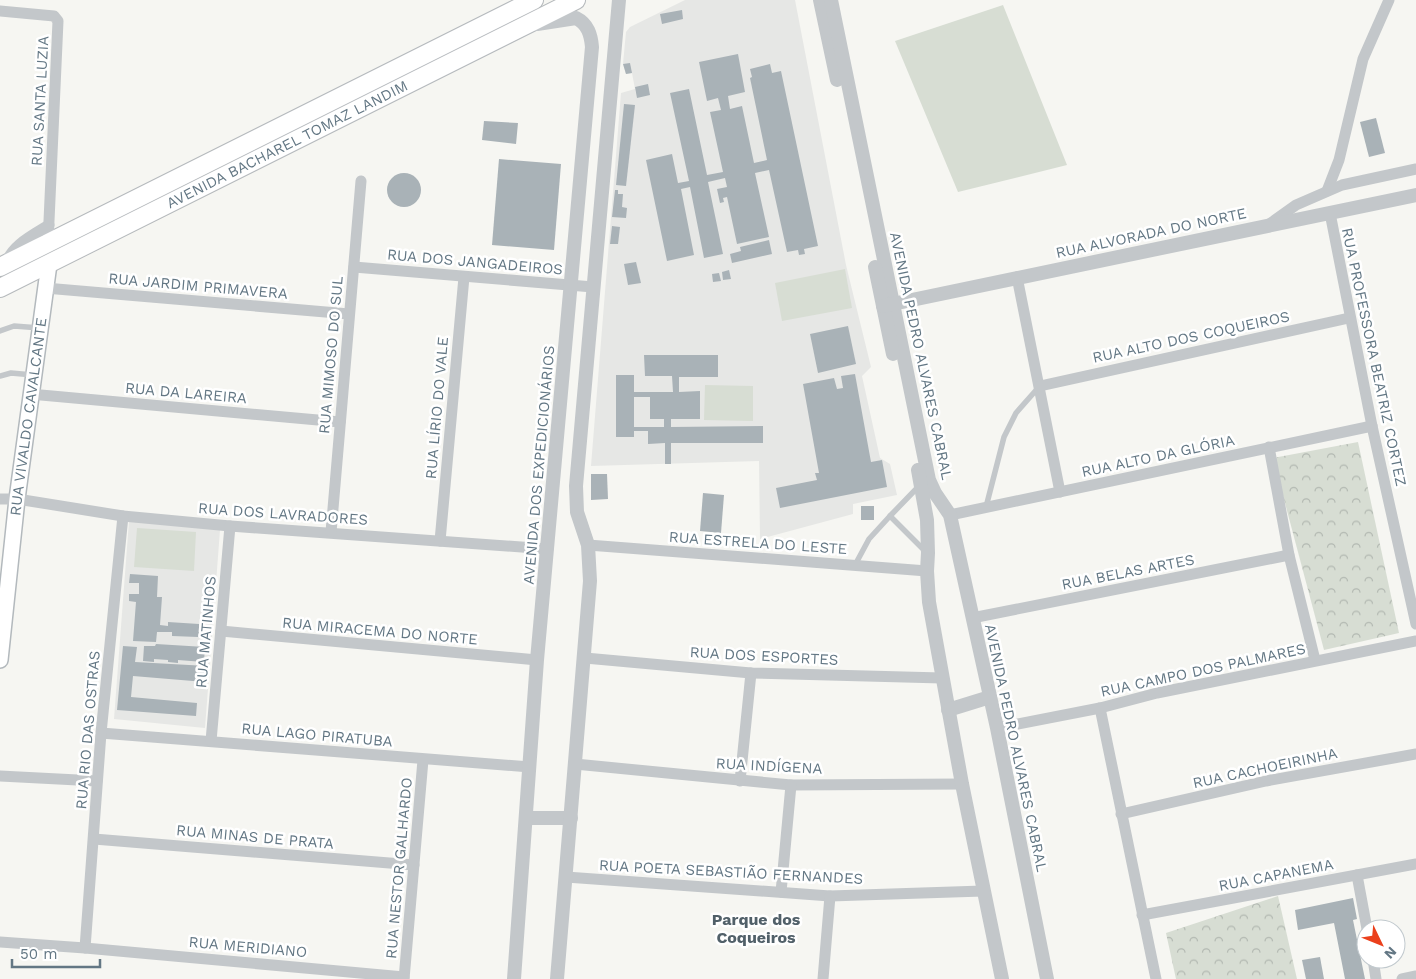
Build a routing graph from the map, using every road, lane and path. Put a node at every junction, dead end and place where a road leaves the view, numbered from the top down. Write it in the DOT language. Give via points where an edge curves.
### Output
graph roads {
  1 [pos="534,0"];
  2 [pos="576,0"];
  3 [pos="619,0"];
  4 [pos="820,0"];
  5 [pos="831,0"];
  6 [pos="1389,0"];
  7 [pos="0,12"];
  8 [pos="519,28"];
  9 [pos="584,130"];
  10 [pos="606,132"];
  11 [pos="1416,169"];
  12 [pos="361,181"];
  13 [pos="1327,191"];
  14 [pos="1416,195"];
  15 [pos="1330,213"];
  16 [pos="49,225"];
  17 [pos="1268,225"];
  18 [pos="48,243"];
  19 [pos="49,264"];
  20 [pos="3,266"];
  21 [pos="354,267"];
  22 [pos="464,277"];
  23 [pos="1017,277"];
  24 [pos="572,285"];
  25 [pos="593,287"];
  26 [pos="0,288"];
  27 [pos="45,288"];
  28 [pos="888,305"];
  29 [pos="349,314"];
  30 [pos="1349,318"];
  31 [pos="40,328"];
  32 [pos="0,331"];
  33 [pos="33,375"];
  34 [pos="0,376"];
  35 [pos="1040,386"];
  36 [pos="30,394"];
  37 [pos="340,422"];
  38 [pos="1372,426"];
  39 [pos="1269,447"];
  40 [pos="925,482"];
  41 [pos="1060,492"];
  42 [pos="0,499"];
  43 [pos="17,499"];
  44 [pos="986,507"];
  45 [pos="950,514"];
  46 [pos="123,516"];
  47 [pos="890,516"];
  48 [pos="230,526"];
  49 [pos="331,532"];
  50 [pos="440,541"];
  51 [pos="588,545"];
  52 [pos="548,549"];
  53 [pos="928,553"];
  54 [pos="1290,555"];
  55 [pos="854,566"];
  56 [pos="927,571"];
  57 [pos="1412,585"];
  58 [pos="972,618"];
  59 [pos="1416,624"];
  60 [pos="221,631"];
  61 [pos="1,634"];
  62 [pos="1416,641"];
  63 [pos="585,658"];
  64 [pos="0,660"];
  65 [pos="537,660"];
  66 [pos="1315,660"];
  67 [pos="751,673"];
  68 [pos="942,678"];
  69 [pos="990,697"];
  70 [pos="1100,708"];
  71 [pos="948,710"];
  72 [pos="997,728"];
  73 [pos="101,733"];
  74 [pos="211,740"];
  75 [pos="1416,754"];
  76 [pos="423,760"];
  77 [pos="575,764"];
  78 [pos="530,767"];
  79 [pos="0,776"];
  80 [pos="740,780"];
  81 [pos="97,781"];
  82 [pos="962,784"];
  83 [pos="790,785"];
  84 [pos="1121,814"];
  85 [pos="526,818"];
  86 [pos="571,818"];
  87 [pos="94,838"];
  88 [pos="1416,864"];
  89 [pos="414,865"];
  90 [pos="1357,875"];
  91 [pos="566,877"];
  92 [pos="983,891"];
  93 [pos="781,892"];
  94 [pos="830,896"];
  95 [pos="1142,915"];
  96 [pos="1365,919"];
  97 [pos="0,942"];
  98 [pos="85,948"];
  99 [pos="293,966"];
  100 [pos="1416,976"];
  101 [pos="404,978"];
  102 [pos="292,979"];
  103 [pos="514,979"];
  104 [pos="557,979"];
  105 [pos="823,979"];
  106 [pos="1002,979"];
  107 [pos="1047,979"];
  108 [pos="1156,979"];
  109 [pos="1402,979"];
  1 -- 18 [label="highway, AVENIDA BACHAREL TOMAZ LANDIM"];
  2 -- 8 [label="highway, AVENIDA BACHAREL TOMAZ LANDIM"];
  3 -- 10 [label="street"];
  4 -- 28 [label="street, AVENIDA PEDRO ALVARES CABRAL"];
  5 -- 28 [label="street, AVENIDA PEDRO ALVARES CABRAL"];
  6 -- 13 [label="street" via="1363,59 1339,160"];
  7 -- 16 [label="street, RUA SANTA LUZIA" via="54,16 58,21"];
  8 -- 9 [label="street, AVENIDA DOS EXPEDICIONÁRIOS" via="572,18 585,25 592,47"];
  8 -- 19 [label="highway, AVENIDA BACHAREL TOMAZ LANDIM"];
  9 -- 10 [label="street"];
  9 -- 24 [label="street, AVENIDA DOS EXPEDICIONÁRIOS"];
  10 -- 25 [label="street"];
  11 -- 13 [label="street"];
  12 -- 21 [label="street, RUA MIMOSO DO SUL"];
  13 -- 17 [label="street"];
  14 -- 15 [label="street, RUA ALVORADA DO NORTE"];
  15 -- 17 [label="street, RUA ALVORADA DO NORTE"];
  15 -- 30 [label="street, RUA PROFESSORA BEATRIZ CORTEZ"];
  16 -- 18 [label="street, RUA SANTA LUZIA"];
  16 -- 20 [label="street" via="13,250"];
  17 -- 23 [label="street, RUA ALVORADA DO NORTE"];
  18 -- 20 [label="highway, AVENIDA BACHAREL TOMAZ LANDIM"];
  19 -- 26 [label="highway, AVENIDA BACHAREL TOMAZ LANDIM"];
  19 -- 27 [label="main road, RUA VIVALDO CAVALCANTE"];
  21 -- 22 [label="street, RUA DOS JANGADEIROS"];
  21 -- 29 [label="street, RUA MIMOSO DO SUL"];
  22 -- 24 [label="street, RUA DOS JANGADEIROS"];
  22 -- 50 [label="street, RUA LÍRIO DO VALE"];
  23 -- 28 [label="street, RUA ALVORADA DO NORTE"];
  23 -- 35 [label="street"];
  24 -- 25 [label="street, RUA DOS JANGADEIROS"];
  24 -- 52 [label="street, AVENIDA DOS EXPEDICIONÁRIOS"];
  25 -- 51 [label="street" via="575,499"];
  27 -- 29 [label="street, RUA JARDIM PRIMAVERA"];
  27 -- 31 [label="main road, RUA VIVALDO CAVALCANTE"];
  28 -- 40 [label="street, AVENIDA PEDRO ALVARES CABRAL"];
  29 -- 37 [label="street, RUA MIMOSO DO SUL"];
  30 -- 35 [label="street, RUA ALTO DOS COQUEIROS"];
  30 -- 38 [label="street, RUA PROFESSORA BEATRIZ CORTEZ"];
  31 -- 32 [label="lane" via="14,326"];
  31 -- 33 [label="main road, RUA VIVALDO CAVALCANTE"];
  33 -- 34 [label="lane" via="11,373"];
  33 -- 36 [label="main road, RUA VIVALDO CAVALCANTE"];
  35 -- 41 [label="street"];
  35 -- 44 [label="lane" via="1016,413 1004,436"];
  36 -- 37 [label="street, RUA DA LAREIRA"];
  36 -- 43 [label="main road, RUA VIVALDO CAVALCANTE"];
  37 -- 49 [label="street, RUA MIMOSO DO SUL"];
  38 -- 39 [label="street, RUA ALTO DA GLÓRIA"];
  38 -- 57 [label="street, RUA PROFESSORA BEATRIZ CORTEZ"];
  39 -- 41 [label="street, RUA ALTO DA GLÓRIA"];
  39 -- 54 [label="street"];
  40 -- 45 [label="street, AVENIDA PEDRO ALVARES CABRAL"];
  40 -- 47 [label="lane"];
  40 -- 53 [label="street, AVENIDA PEDRO ALVARES CABRAL"];
  41 -- 44 [label="street, RUA ALTO DA GLÓRIA"];
  42 -- 43 [label="street, RUA DOS LAVRADORES"];
  43 -- 46 [label="street, RUA DOS LAVRADORES"];
  43 -- 61 [label="main road, RUA VIVALDO CAVALCANTE"];
  44 -- 45 [label="street, RUA ALTO DA GLÓRIA"];
  45 -- 58 [label="street, AVENIDA PEDRO ALVARES CABRAL"];
  46 -- 48 [label="street, RUA DOS LAVRADORES"];
  46 -- 73 [label="street, RUA RIO DAS OSTRAS"];
  47 -- 53 [label="lane"];
  47 -- 55 [label="lane" via="869,539"];
  48 -- 49 [label="street, RUA DOS LAVRADORES"];
  48 -- 60 [label="street, RUA MATINHOS"];
  49 -- 50 [label="street, RUA DOS LAVRADORES"];
  50 -- 52 [label="street, RUA DOS LAVRADORES"];
  51 -- 55 [label="street, RUA ESTRELA DO LESTE"];
  51 -- 63 [label="street" via="590,581"];
  52 -- 65 [label="street, AVENIDA DOS EXPEDICIONÁRIOS"];
  53 -- 56 [label="street, AVENIDA PEDRO ALVARES CABRAL"];
  54 -- 58 [label="street, RUA BELAS ARTES"];
  54 -- 66 [label="street"];
  55 -- 56 [label="street, RUA ESTRELA DO LESTE"];
  56 -- 68 [label="street, AVENIDA PEDRO ALVARES CABRAL"];
  57 -- 59 [label="street, RUA PROFESSORA BEATRIZ CORTEZ"];
  58 -- 69 [label="street, AVENIDA PEDRO ALVARES CABRAL"];
  60 -- 65 [label="street, RUA MIRACEMA DO NORTE"];
  60 -- 74 [label="street, RUA MATINHOS"];
  61 -- 64 [label="main road, RUA VIVALDO CAVALCANTE"];
  62 -- 66 [label="street, RUA CAMPO DOS PALMARES"];
  63 -- 67 [label="street, RUA DOS ESPORTES"];
  63 -- 77 [label="street"];
  65 -- 78 [label="street, AVENIDA DOS EXPEDICIONÁRIOS"];
  66 -- 70 [label="street, RUA CAMPO DOS PALMARES"];
  67 -- 68 [label="street, RUA DOS ESPORTES"];
  67 -- 80 [label="street"];
  68 -- 71 [label="street, AVENIDA PEDRO ALVARES CABRAL"];
  69 -- 71 [label="street"];
  69 -- 72 [label="street, AVENIDA PEDRO ALVARES CABRAL"];
  70 -- 72 [label="street, RUA CAMPO DOS PALMARES"];
  70 -- 84 [label="street"];
  71 -- 82 [label="street, AVENIDA PEDRO ALVARES CABRAL"];
  72 -- 107 [label="street, AVENIDA PEDRO ALVARES CABRAL"];
  73 -- 74 [label="street, RUA LAGO PIRATUBA"];
  73 -- 81 [label="street, RUA RIO DAS OSTRAS"];
  74 -- 76 [label="street, RUA LAGO PIRATUBA"];
  75 -- 84 [label="street, RUA CACHOEIRINHA" via="1266,781"];
  76 -- 78 [label="street, RUA LAGO PIRATUBA"];
  76 -- 89 [label="street, RUA NESTOR GALHARDO"];
  77 -- 80 [label="street, RUA INDÍGENA"];
  77 -- 86 [label="street"];
  78 -- 85 [label="street, AVENIDA DOS EXPEDICIONÁRIOS"];
  79 -- 81 [label="street"];
  80 -- 83 [label="street, RUA INDÍGENA"];
  81 -- 87 [label="street, RUA RIO DAS OSTRAS"];
  82 -- 83 [label="street, RUA INDÍGENA"];
  82 -- 92 [label="street, AVENIDA PEDRO ALVARES CABRAL"];
  83 -- 93 [label="street"];
  84 -- 95 [label="street"];
  85 -- 86 [label="street"];
  85 -- 103 [label="street, AVENIDA DOS EXPEDICIONÁRIOS"];
  86 -- 91 [label="street"];
  87 -- 89 [label="street, RUA MINAS DE PRATA"];
  87 -- 98 [label="street, RUA RIO DAS OSTRAS"];
  88 -- 90 [label="street, RUA CAPANEMA"];
  89 -- 101 [label="street, RUA NESTOR GALHARDO"];
  90 -- 95 [label="street, RUA CAPANEMA"];
  90 -- 96 [label="street"];
  91 -- 93 [label="street, RUA POETA SEBASTIÃO FERNANDES"];
  91 -- 104 [label="street"];
  92 -- 94 [label="street, RUA POETA SEBASTIÃO FERNANDES"];
  92 -- 106 [label="street, AVENIDA PEDRO ALVARES CABRAL"];
  93 -- 94 [label="street, RUA POETA SEBASTIÃO FERNANDES"];
  94 -- 105 [label="street"];
  95 -- 108 [label="street"];
  97 -- 98 [label="street, RUA MERIDIANO"];
  98 -- 99 [label="street, RUA MERIDIANO"];
  99 -- 101 [label="street, RUA MERIDIANO"];
  99 -- 102 [label="street"];
  100 -- 109 [label="street"];
}
